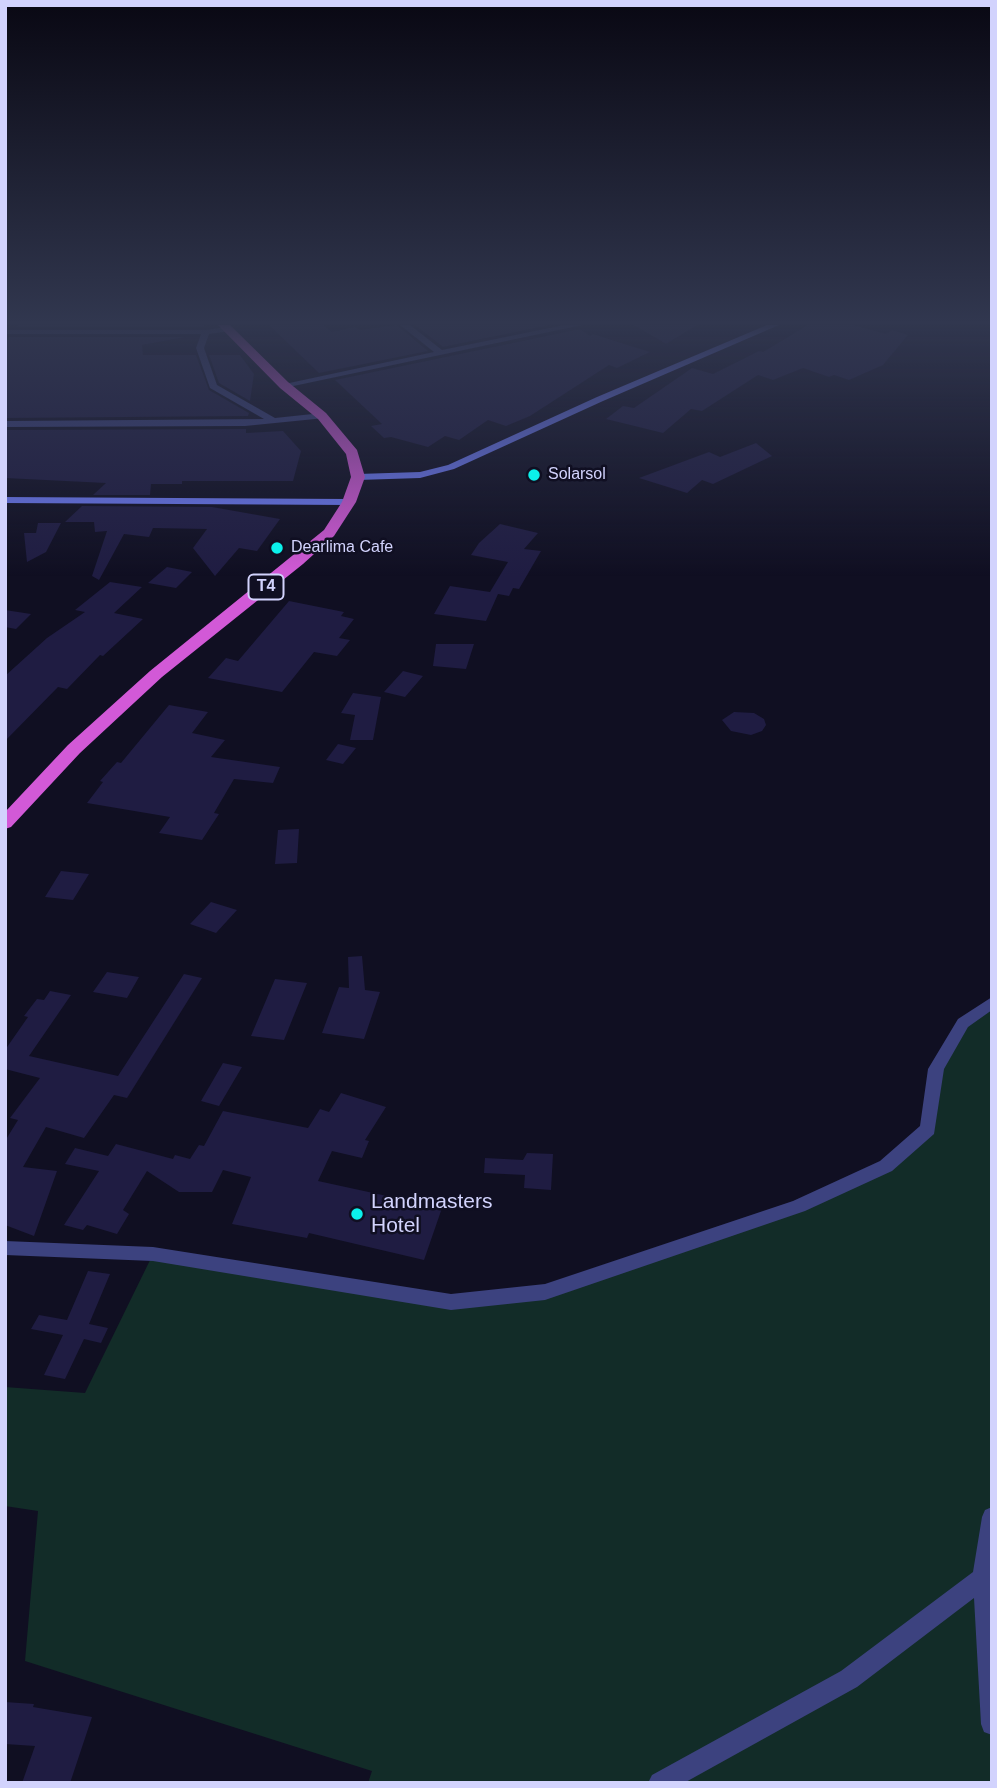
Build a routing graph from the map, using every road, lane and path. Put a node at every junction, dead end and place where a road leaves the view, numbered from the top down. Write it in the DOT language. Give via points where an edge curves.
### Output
graph roads {
  1 [pos="253,408"];
  2 [pos="313,408"];
  3 [pos="579,408"];
  4 [pos="322,416"];
  5 [pos="274,420"];
  6 [pos="5,424"];
  7 [pos="358,477"];
  8 [pos="5,500"];
  9 [pos="348,502"];
  10 [pos="5,823"];
  11 [pos="992,1002"];
  12 [pos="5,1248"];
  13 [pos="992,1517"];
  14 [pos="983,1578"];
  15 [pos="992,1724"];
  16 [pos="660,1783"];
  1 -- 5 [label="street"];
  2 -- 4 [label="highway"];
  3 -- 7 [label="main road" via="451,467 420,475"];
  4 -- 5 [label="street"];
  4 -- 7 [label="highway" via="352,453"];
  5 -- 6 [label="street"];
  7 -- 9 [label="highway, T4"];
  8 -- 9 [label="main road"];
  9 -- 10 [label="highway, T4" via="329,533 156,674 74,749"];
  11 -- 12 [label="street" via="963,1023 936,1069 928,1129 887,1166 799,1206 545,1292 451,1301 153,1254"];
  13 -- 14 [label="street"];
  14 -- 15 [label="street"];
  14 -- 16 [label="street" via="849,1679"];
}
